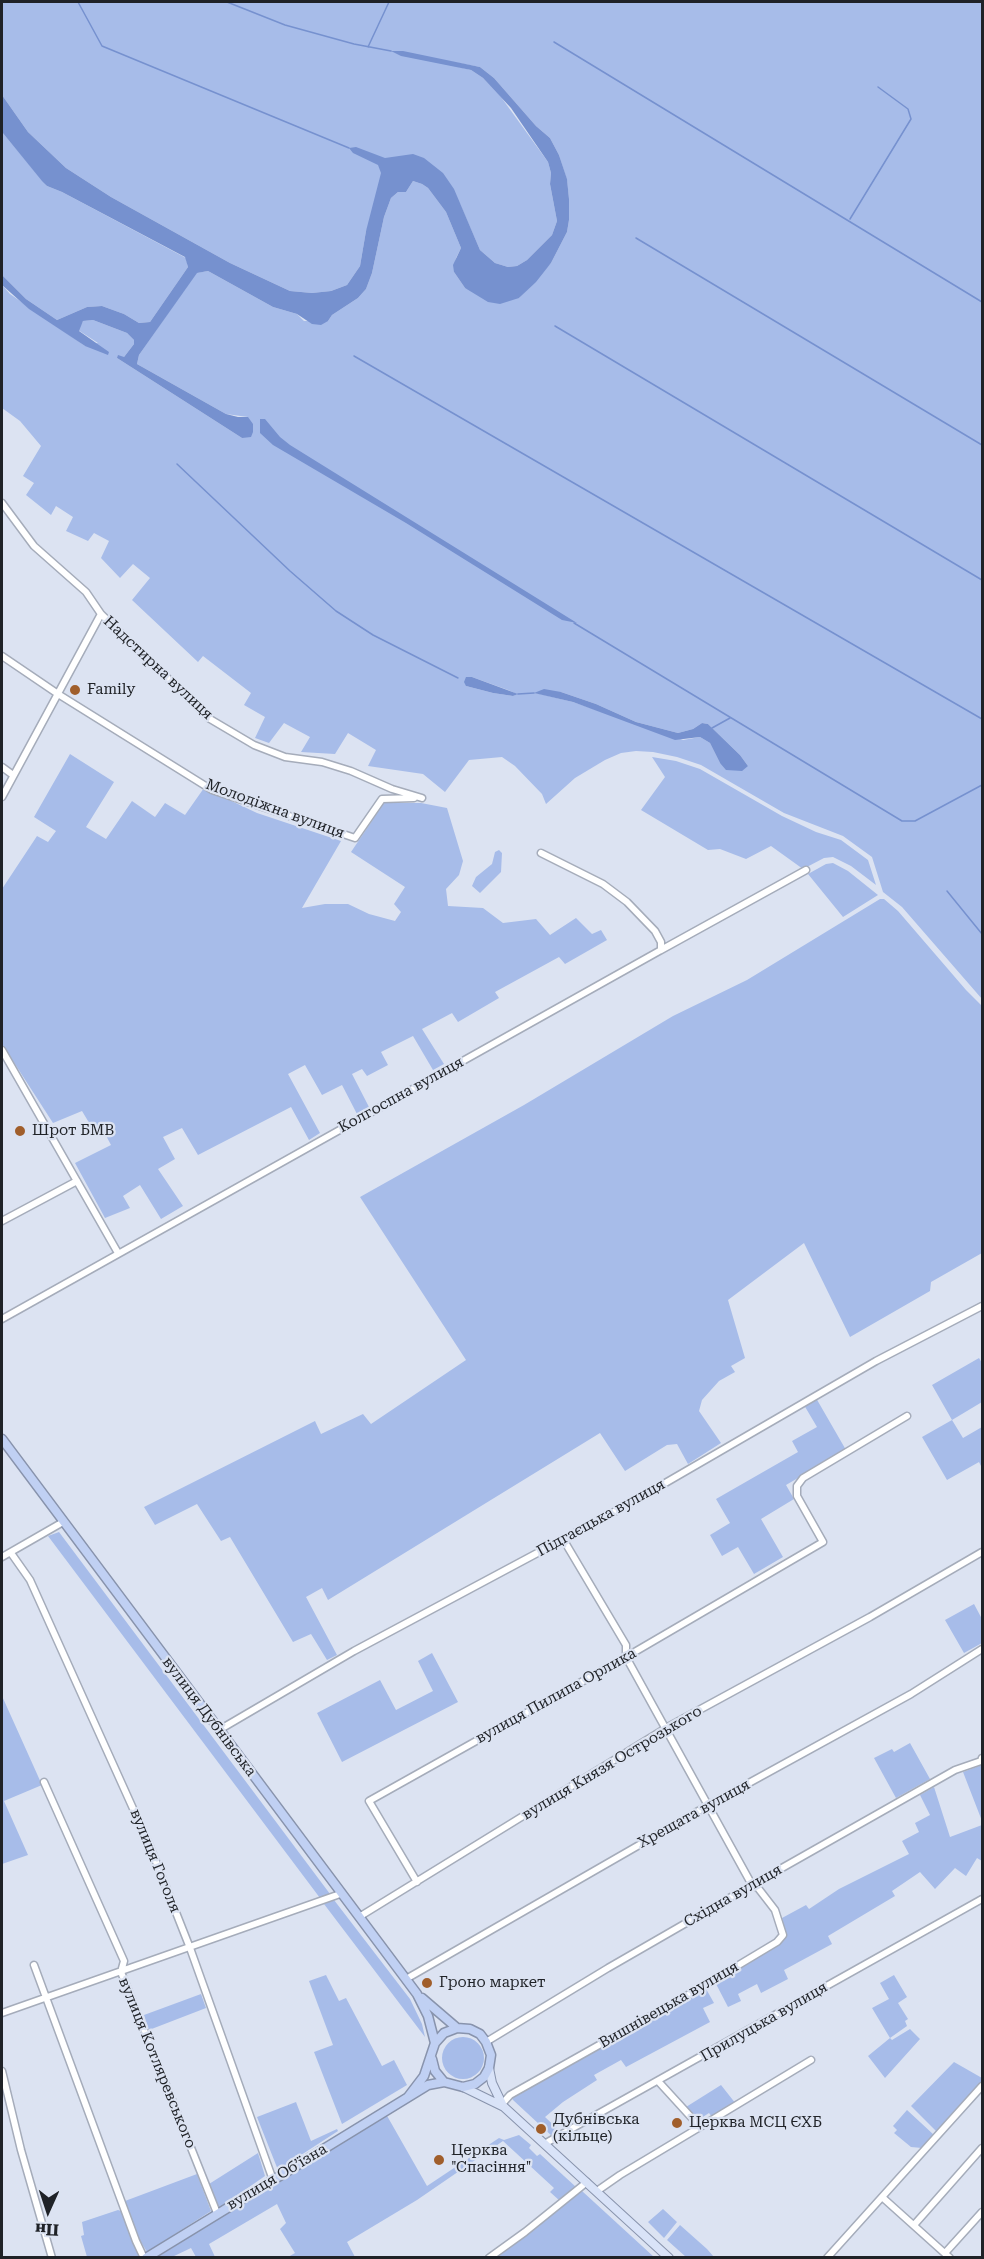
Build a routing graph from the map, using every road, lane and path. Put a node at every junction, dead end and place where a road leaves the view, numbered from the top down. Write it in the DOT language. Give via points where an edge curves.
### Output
graph roads {
  1 [pos="2,503"];
  2 [pos="101,614"];
  3 [pos="2,656"];
  4 [pos="58,694"];
  5 [pos="2,767"];
  6 [pos="13,775"];
  7 [pos="2,797"];
  8 [pos="422,798"];
  9 [pos="541,853"];
  10 [pos="806,870"];
  11 [pos="661,950"];
  12 [pos="2,1050"];
  13 [pos="9,1061"];
  14 [pos="2,1066"];
  15 [pos="77,1181"];
  16 [pos="2,1221"];
  17 [pos="118,1253"];
  18 [pos="982,1306"];
  19 [pos="2,1319"];
  20 [pos="907,1416"];
  21 [pos="2,1438"];
  22 [pos="63,1522"];
  23 [pos="563,1539"];
  24 [pos="982,1552"];
  25 [pos="10,1553"];
  26 [pos="2,1557"];
  27 [pos="982,1649"];
  28 [pos="626,1657"];
  29 [pos="666,1728"];
  30 [pos="219,1730"];
  31 [pos="982,1760"];
  32 [pos="44,1782"];
  33 [pos="707,1806"];
  34 [pos="417,1882"];
  35 [pos="752,1885"];
  36 [pos="340,1894"];
  37 [pos="982,1899"];
  38 [pos="359,1917"];
  39 [pos="190,1948"];
  40 [pos="34,1965"];
  41 [pos="121,1972"];
  42 [pos="406,1979"];
  43 [pos="417,1994"];
  44 [pos="45,1998"];
  45 [pos="2,2013"];
  46 [pos="457,2028"];
  47 [pos="486,2042"];
  48 [pos="435,2043"];
  49 [pos="432,2058"];
  50 [pos="811,2060"];
  51 [pos="489,2068"];
  52 [pos="2,2071"];
  53 [pos="658,2081"];
  54 [pos="444,2082"];
  55 [pos="982,2086"];
  56 [pos="463,2087"];
  57 [pos="408,2097"];
  58 [pos="503,2106"];
  59 [pos="700,2127"];
  60 [pos="546,2143"];
  61 [pos="982,2148"];
  62 [pos="273,2180"];
  63 [pos="587,2182"];
  64 [pos="597,2191"];
  65 [pos="882,2197"];
  66 [pos="982,2212"];
  67 [pos="217,2213"];
  68 [pos="914,2225"];
  69 [pos="947,2255"];
  70 [pos="52,2258"];
  71 [pos="145,2258"];
  72 [pos="489,2258"];
  73 [pos="669,2258"];
  74 [pos="827,2258"];
  1 -- 2 [label="street, Надстирна вулиця" via="34,546 86,592"];
  2 -- 4 [label="street"];
  2 -- 8 [label="street, Надстирна вулиця" via="210,719 254,745 285,757 351,771"];
  3 -- 4 [label="street, Молодіжна вулиця"];
  4 -- 6 [label="street"];
  4 -- 8 [label="street, Молодіжна вулиця" via="212,790 355,838 382,799"];
  5 -- 6 [label="street"];
  6 -- 7 [label="street"];
  9 -- 11 [label="street" via="603,884 627,902 655,931"];
  10 -- 11 [label="street, Колгоспна вулиця"];
  11 -- 17 [label="street, Колгоспна вулиця"];
  12 -- 13 [label="street"];
  13 -- 14 [label="street"];
  13 -- 15 [label="street"];
  15 -- 16 [label="street"];
  15 -- 17 [label="street"];
  17 -- 19 [label="street, Колгоспна вулиця"];
  18 -- 23 [label="street, Підгаєцька вулиця" via="876,1361"];
  20 -- 28 [label="street, вулиця Пилипа Орлика" via="802,1478 797,1496 823,1542"];
  21 -- 22 [label="highway, вулиця Дубнівська"];
  22 -- 25 [label="street"];
  22 -- 30 [label="highway, вулиця Дубнівська"];
  23 -- 28 [label="street" via="626,1645"];
  23 -- 30 [label="street, Підгаєцька вулиця"];
  24 -- 29 [label="street, вулиця Князя Острозького"];
  25 -- 26 [label="street"];
  25 -- 39 [label="street, вулиця Гоголя" via="30,1580 88,1707"];
  27 -- 33 [label="street, Хрещата вулиця" via="911,1694"];
  28 -- 29 [label="street"];
  28 -- 34 [label="street, вулиця Пилипа Орлика" via="369,1801"];
  29 -- 33 [label="street"];
  29 -- 34 [label="street, вулиця Князя Острозького"];
  30 -- 36 [label="highway, вулиця Дубнівська"];
  31 -- 35 [label="street, Східна вулиця" via="955,1770"];
  32 -- 41 [label="street, вулиця Котляревського" via="124,1961"];
  33 -- 35 [label="street"];
  33 -- 42 [label="street, Хрещата вулиця"];
  34 -- 38 [label="street, вулиця Князя Острозького"];
  35 -- 47 [label="street, Східна вулиця"];
  35 -- 58 [label="street, Вишнівецька вулиця" via="775,1911 783,1930 781,1938 510,2095"];
  36 -- 38 [label="highway, вулиця Дубнівська"];
  36 -- 39 [label="street"];
  37 -- 53 [label="street, Прилуцька вулиця"];
  38 -- 42 [label="highway, вулиця Дубнівська"];
  39 -- 41 [label="street"];
  39 -- 62 [label="street, вулиця Гоголя"];
  40 -- 44 [label="street"];
  41 -- 44 [label="street"];
  41 -- 67 [label="street, вулиця Котляревського"];
  42 -- 43 [label="highway, вулиця Дубнівська"];
  43 -- 46 [label="highway"];
  43 -- 48 [label="highway"];
  44 -- 45 [label="street"];
  44 -- 71 [label="street"];
  46 -- 47 [label="highway" via="470,2029"];
  46 -- 48 [label="highway" via="444,2033"];
  47 -- 51 [label="highway" via="491,2055"];
  48 -- 49 [label="highway"];
  49 -- 54 [label="highway" via="435,2071"];
  49 -- 57 [label="highway"];
  50 -- 59 [label="street"];
  51 -- 56 [label="highway" via="484,2077"];
  51 -- 58 [label="main road"];
  52 -- 70 [label="street"];
  53 -- 59 [label="street"];
  53 -- 60 [label="street, Прилуцька вулиця"];
  54 -- 56 [label="highway"];
  54 -- 57 [label="highway, вулиця Об’їзна" via="428,2085"];
  55 -- 65 [label="street"];
  56 -- 58 [label="main road"];
  57 -- 62 [label="highway, вулиця Об’їзна"];
  58 -- 60 [label="main road"];
  59 -- 64 [label="street"];
  60 -- 63 [label="main road"];
  61 -- 68 [label="street"];
  62 -- 67 [label="highway, вулиця Об’їзна"];
  63 -- 64 [label="main road"];
  63 -- 72 [label="street"];
  64 -- 73 [label="main road"];
  65 -- 68 [label="street"];
  65 -- 74 [label="street"];
  66 -- 69 [label="street"];
  67 -- 71 [label="highway, вулиця Об’їзна"];
  68 -- 69 [label="street"];
}
